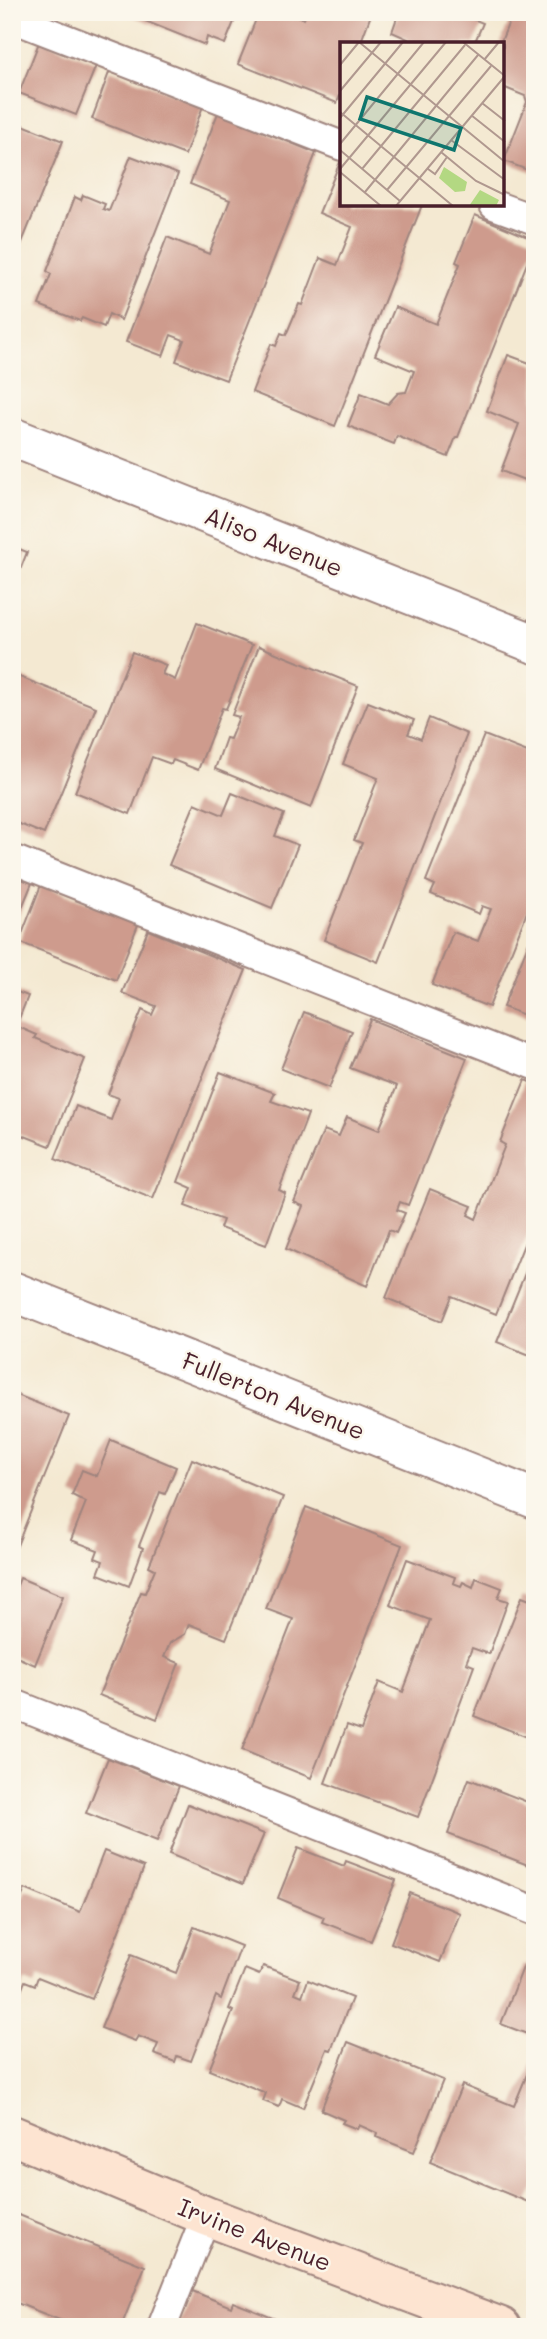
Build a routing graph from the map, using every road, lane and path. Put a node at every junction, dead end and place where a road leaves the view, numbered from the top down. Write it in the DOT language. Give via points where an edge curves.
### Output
graph roads {
  1 [pos="12,18"];
  2 [pos="340,145"];
  3 [pos="497,206"];
  4 [pos="535,220"];
  5 [pos="12,437"];
  6 [pos="535,645"];
  7 [pos="12,859"];
  8 [pos="535,1065"];
  9 [pos="12,1291"];
  10 [pos="535,1499"];
  11 [pos="12,1703"];
  12 [pos="535,1911"];
  13 [pos="12,2135"];
  14 [pos="206,2216"];
  15 [pos="162,2327"];
  16 [pos="501,2327"];
  1 -- 2 [label="lane"];
  3 -- 4 [label="lane"];
  5 -- 6 [label="street, Aliso Avenue"];
  7 -- 8 [label="lane"];
  9 -- 10 [label="street, Fullerton Avenue"];
  11 -- 12 [label="lane"];
  13 -- 14 [label="main road, Irvine Avenue"];
  14 -- 15 [label="lane"];
  14 -- 16 [label="main road, Irvine Avenue"];
}
